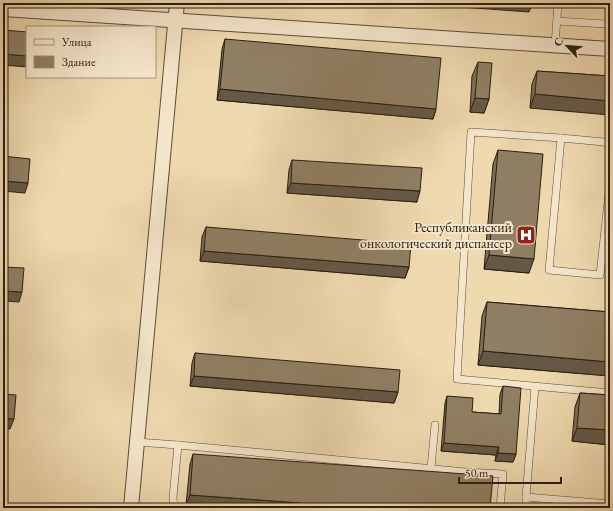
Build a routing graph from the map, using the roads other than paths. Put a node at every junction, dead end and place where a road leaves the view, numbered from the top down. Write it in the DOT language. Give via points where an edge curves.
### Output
graph roads {
  1 [pos="177,3"];
  2 [pos="558,3"];
  3 [pos="3,9"];
  4 [pos="175,21"];
  5 [pos="557,21"];
  6 [pos="610,24"];
  7 [pos="555,46"];
  8 [pos="610,49"];
  9 [pos="561,138"];
  10 [pos="610,146"];
  11 [pos="610,184"];
  12 [pos="535,387"];
  13 [pos="610,393"];
  14 [pos="435,425"];
  15 [pos="137,442"];
  16 [pos="178,445"];
  17 [pos="431,468"];
  18 [pos="526,497"];
  19 [pos="610,504"];
  20 [pos="131,508"];
  21 [pos="174,508"];
  22 [pos="500,508"];
  23 [pos="526,508"];
  1 -- 4 [label="street"];
  2 -- 5 [label="lane"];
  3 -- 4 [label="street"];
  4 -- 7 [label="street"];
  4 -- 15 [label="street"];
  5 -- 6 [label="lane"];
  5 -- 7 [label="lane"];
  7 -- 8 [label="street"];
  9 -- 10 [label="lane" via="604,142"];
  9 -- 11 [label="lane" via="549,270 600,275"];
  9 -- 12 [label="lane" via="472,132 457,379"];
  12 -- 13 [label="lane"];
  12 -- 18 [label="lane"];
  14 -- 17 [label="lane"];
  15 -- 16 [label="lane"];
  15 -- 20 [label="street"];
  16 -- 17 [label="lane"];
  16 -- 21 [label="lane"];
  17 -- 22 [label="lane" via="503,474"];
  18 -- 19 [label="lane"];
  18 -- 23 [label="lane"];
}
